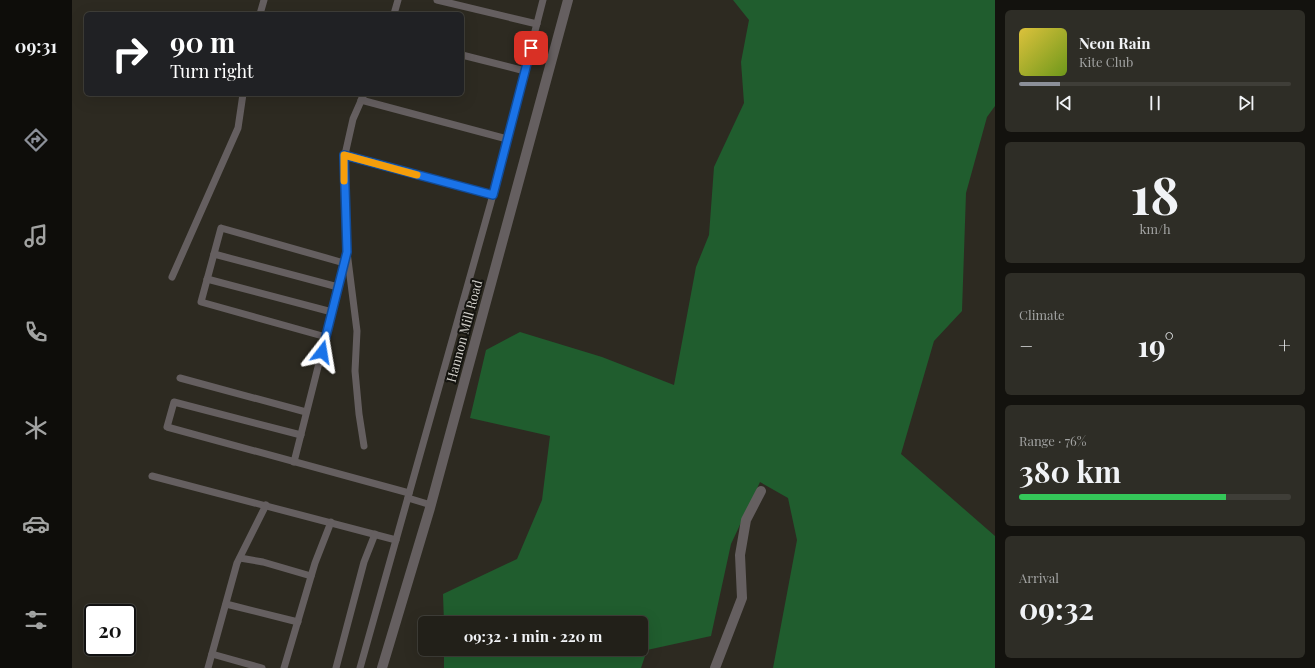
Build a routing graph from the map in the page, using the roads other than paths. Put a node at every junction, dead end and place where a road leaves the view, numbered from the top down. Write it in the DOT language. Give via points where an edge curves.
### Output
graph roads {
  1 [pos="264,0"];
  2 [pos="398,0"];
  3 [pos="437,0"];
  4 [pos="543,0"];
  5 [pos="568,0"];
  6 [pos="261,12"];
  7 [pos="395,12"];
  8 [pos="537,24"];
  9 [pos="464,56"];
  10 [pos="525,71"];
  11 [pos="243,96"];
  12 [pos="363,97"];
  13 [pos="507,139"];
  14 [pos="344,155"];
  15 [pos="493,195"];
  16 [pos="347,252"];
  17 [pos="214,254"];
  18 [pos="344,263"];
  19 [pos="172,277"];
  20 [pos="207,278"];
  21 [pos="338,287"];
  22 [pos="332,312"];
  23 [pos="326,337"];
  24 [pos="180,378"];
  25 [pos="306,412"];
  26 [pos="300,435"];
  27 [pos="364,446"];
  28 [pos="294,462"];
  29 [pos="152,476"];
  30 [pos="761,491"];
  31 [pos="409,496"];
  32 [pos="431,505"];
  33 [pos="266,506"];
  34 [pos="331,522"];
  35 [pos="375,534"];
  36 [pos="396,540"];
  37 [pos="240,558"];
  38 [pos="311,576"];
  39 [pos="226,604"];
  40 [pos="298,622"];
  41 [pos="212,654"];
  42 [pos="208,668"];
  43 [pos="262,668"];
  44 [pos="284,668"];
  45 [pos="336,668"];
  46 [pos="360,668"];
  47 [pos="382,668"];
  48 [pos="715,668"];
  1 -- 6 [label="lane"];
  2 -- 7 [label="lane"];
  3 -- 8 [label="lane"];
  4 -- 8 [label="lane"];
  5 -- 32 [label="street, Hannon Mill Road"];
  8 -- 10 [label="lane"];
  9 -- 10 [label="lane"];
  10 -- 13 [label="lane"];
  11 -- 19 [label="lane" via="238,128"];
  12 -- 13 [label="lane"];
  12 -- 14 [label="lane" via="353,119"];
  13 -- 15 [label="lane"];
  14 -- 15 [label="lane"];
  14 -- 16 [label="lane"];
  15 -- 31 [label="lane"];
  16 -- 18 [label="lane"];
  16 -- 27 [label="lane" via="357,331 355,370"];
  17 -- 18 [label="lane" via="221,228"];
  17 -- 20 [label="lane"];
  17 -- 21 [label="lane"];
  18 -- 21 [label="lane"];
  20 -- 22 [label="lane"];
  20 -- 23 [label="lane" via="201,302"];
  21 -- 22 [label="lane"];
  22 -- 23 [label="lane"];
  23 -- 25 [label="lane"];
  24 -- 25 [label="lane"];
  25 -- 26 [label="lane"];
  26 -- 28 [label="lane"];
  26 -- 28 [label="lane" via="174,402 167,427"];
  28 -- 31 [label="lane"];
  29 -- 33 [label="lane"];
  30 -- 48 [label="street" via="746,520 740,555 742,598"];
  31 -- 32 [label="lane"];
  31 -- 36 [label="lane"];
  32 -- 47 [label="street, Hannon Mill Road"];
  33 -- 34 [label="lane"];
  33 -- 37 [label="lane"];
  34 -- 35 [label="lane"];
  34 -- 38 [label="lane"];
  35 -- 36 [label="lane"];
  35 -- 45 [label="lane" via="364,562"];
  36 -- 46 [label="lane"];
  37 -- 38 [label="lane"];
  37 -- 39 [label="lane"];
  38 -- 40 [label="lane"];
  39 -- 40 [label="lane"];
  39 -- 41 [label="lane"];
  40 -- 44 [label="lane"];
  41 -- 42 [label="lane"];
  41 -- 43 [label="lane"];
}
